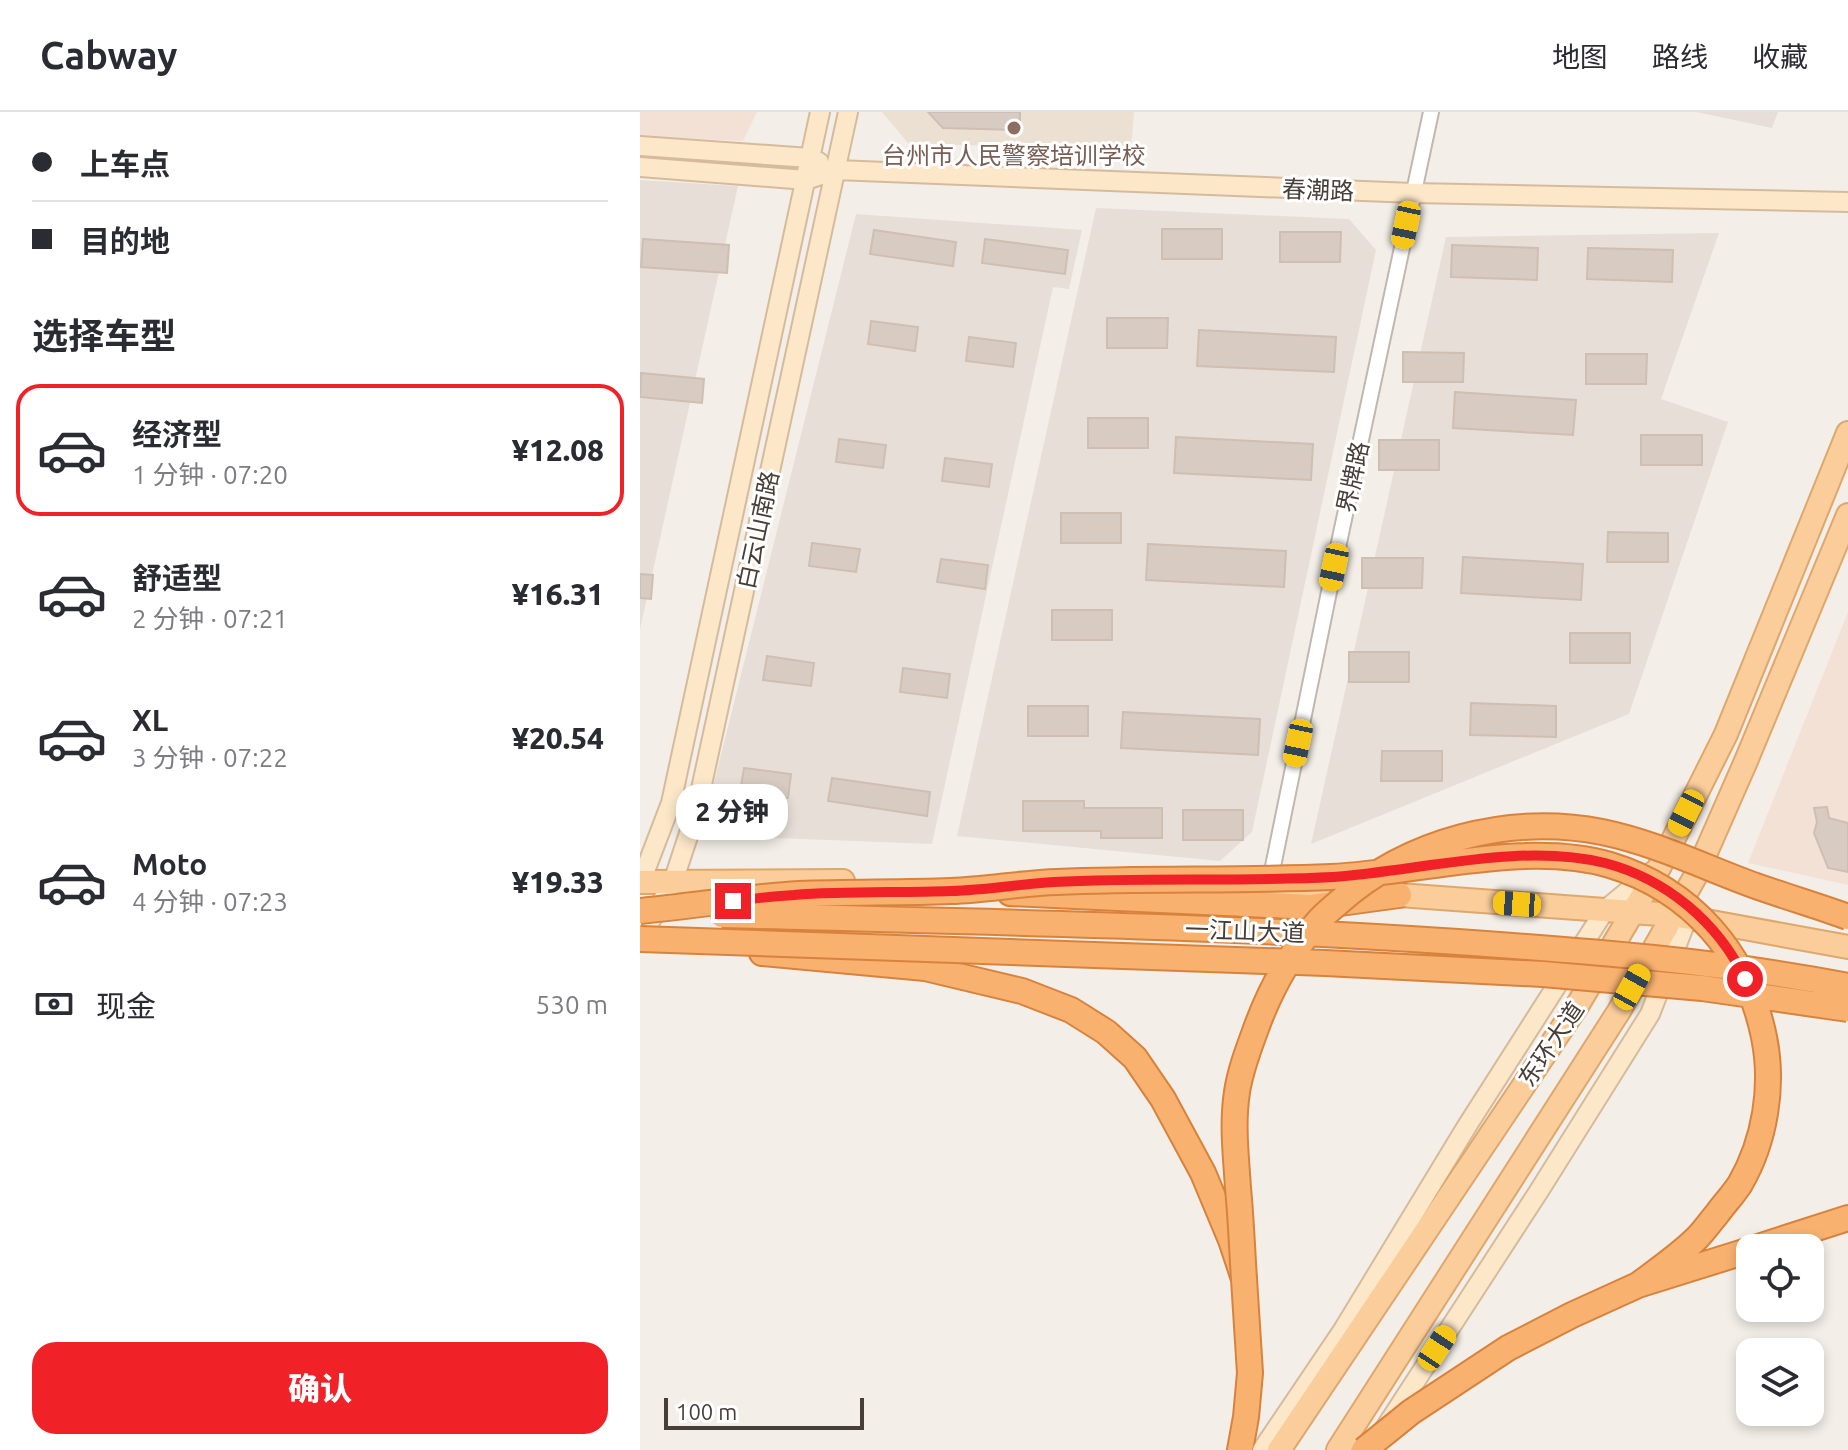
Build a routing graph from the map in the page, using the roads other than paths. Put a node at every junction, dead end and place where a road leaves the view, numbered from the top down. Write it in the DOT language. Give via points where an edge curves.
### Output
graph roads {
  1 [pos="820,112"];
  2 [pos="848,112"];
  3 [pos="1431,112"];
  4 [pos="640,146"];
  5 [pos="810,158"];
  6 [pos="640,167"];
  7 [pos="836,170"];
  8 [pos="806,180"];
  9 [pos="1413,193"];
  10 [pos="1848,202"];
  11 [pos="1848,433"];
  12 [pos="1848,515"];
  13 [pos="1660,866"];
  14 [pos="640,882"];
  15 [pos="673,882"];
  16 [pos="1268,890"];
  17 [pos="955,891"];
  18 [pos="1399,895"];
  19 [pos="1605,910"];
  20 [pos="640,912"];
  21 [pos="1633,912"];
  22 [pos="1681,916"];
  23 [pos="1848,917"];
  24 [pos="640,941"];
  25 [pos="1848,947"];
  26 [pos="1848,986"];
  27 [pos="1848,1009"];
  28 [pos="1848,1218"];
  29 [pos="1798,1234"];
  30 [pos="1736,1254"];
  31 [pos="1244,1279"];
  32 [pos="1638,1285"];
  33 [pos="1384,1380"];
  34 [pos="1240,1450"];
  35 [pos="1262,1450"];
  36 [pos="1279,1450"];
  37 [pos="1338,1450"];
  38 [pos="1368,1450"];
  1 -- 5 [label="main road, 白云山南路"];
  2 -- 7 [label="main road, 白云山南路"];
  3 -- 9 [label="street, 界牌路"];
  4 -- 5 [label="main road, 春潮路"];
  5 -- 7 [label="main road, 春潮路"];
  5 -- 8 [label="main road, 白云山南路"];
  6 -- 8 [label="main road, 春潮路"];
  7 -- 8 [label="main road, 春潮路"];
  7 -- 9 [label="main road, 春潮路"];
  7 -- 15 [label="main road, 白云山南路" via="696,812"];
  8 -- 14 [label="main road, 白云山南路" via="671,803"];
  9 -- 10 [label="main road, 春潮路"];
  9 -- 16 [label="street, 界牌路"];
  11 -- 13 [label="main road, 东环大道" via="1726,734"];
  12 -- 22 [label="main road, 东环大道"];
  13 -- 19 [label="main road"];
  13 -- 21 [label="main road, 东环大道"];
  14 -- 15 [label="main road"];
  15 -- 16 [label="main road" via="939,881"];
  15 -- 24 [label="main road, 白云山南路"];
  16 -- 18 [label="main road"];
  17 -- 18 [label="highway, bridge" via="1311,907"];
  17 -- 20 [label="highway, bridge" via="795,894"];
  17 -- 32 [label="highway, bridge" via="1053,882 1334,877 1522,857 1592,861 1662,888 1703,919 1737,962 1761,1019 1768,1084 1756,1150 1738,1187 1697,1237"];
  18 -- 19 [label="main road"];
  19 -- 21 [label="main road"];
  19 -- 35 [label="main road" via="1343,1330"];
  20 -- 26 [label="highway, 一江山大道, bridge" via="1331,933 1704,964"];
  21 -- 22 [label="main road"];
  21 -- 36 [label="main road, 东环大道" via="1577,1006"];
  22 -- 25 [label="main road"];
  22 -- 33 [label="main road, 东环大道"];
  22 -- 38 [label="main road" via="1650,1014"];
  23 -- 31 [label="highway, bridge" via="1603,832 1552,827 1503,829 1455,839 1376,875 1317,922 1300,945 1268,996 1244,1061 1234,1140"];
  24 -- 27 [label="highway, 一江山大道, bridge" via="1543,974 1702,988"];
  24 -- 31 [label="highway, bridge" via="925,968 1022,991 1071,1010 1135,1058 1163,1099 1203,1173"];
  28 -- 29 [label="highway"];
  30 -- 32 [label="highway, bridge"];
  31 -- 34 [label="highway" via="1250,1373"];
  32 -- 38 [label="highway, bridge" via="1508,1348 1411,1412"];
  33 -- 37 [label="main road, 东环大道"];
  33 -- 38 [label="main road"];
}
